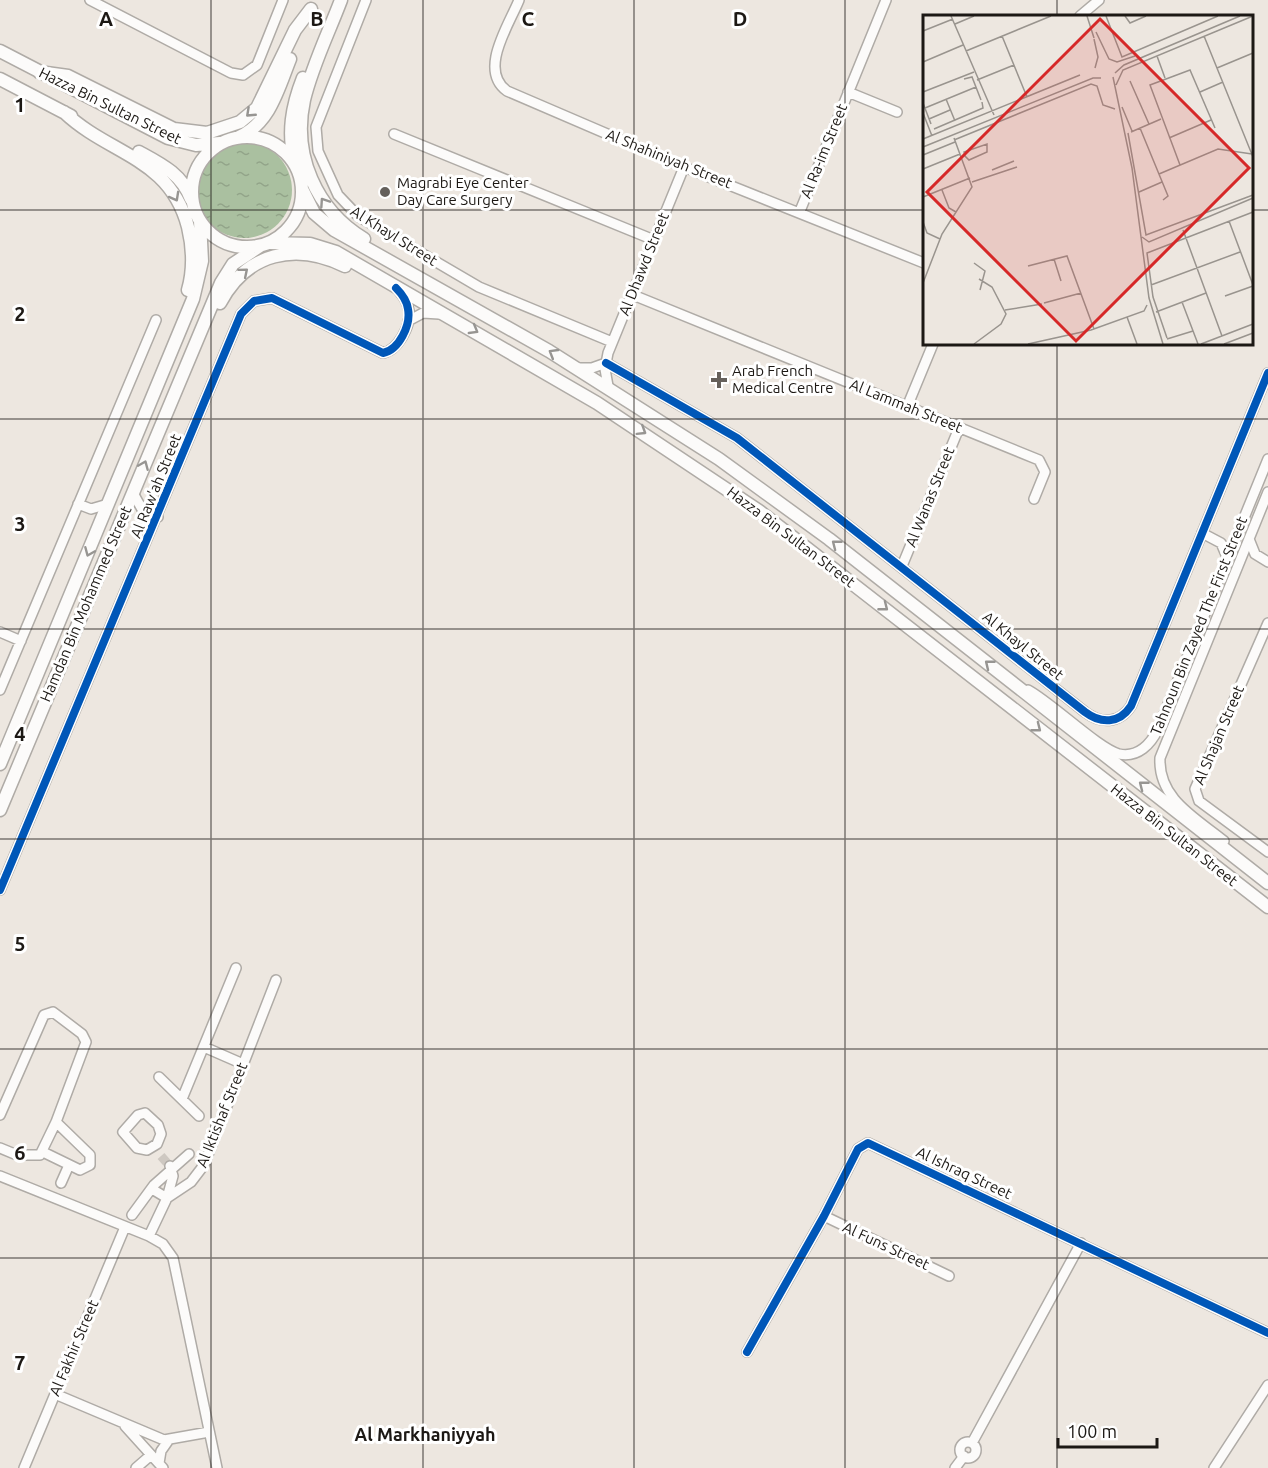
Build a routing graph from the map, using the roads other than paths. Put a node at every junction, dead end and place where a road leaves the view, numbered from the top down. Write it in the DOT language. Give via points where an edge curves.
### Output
graph roads {
  1 [pos="90,0"];
  2 [pos="283,0"];
  3 [pos="335,0"];
  4 [pos="342,0"];
  5 [pos="366,0"];
  6 [pos="519,0"];
  7 [pos="886,0"];
  8 [pos="1099,0"];
  9 [pos="313,4"];
  10 [pos="1081,15"];
  11 [pos="0,51"];
  12 [pos="39,72"];
  13 [pos="0,79"];
  14 [pos="848,92"];
  15 [pos="64,112"];
  16 [pos="897,112"];
  17 [pos="394,134"];
  18 [pos="230,140"];
  19 [pos="684,166"];
  20 [pos="296,167"];
  21 [pos="302,189"];
  22 [pos="193,204"];
  23 [pos="800,211"];
  24 [pos="200,221"];
  25 [pos="654,240"];
  26 [pos="265,245"];
  27 [pos="923,263"];
  28 [pos="399,267"];
  29 [pos="393,286"];
  30 [pos="633,295"];
  31 [pos="448,316"];
  32 [pos="156,320"];
  33 [pos="408,321"];
  34 [pos="612,342"];
  35 [pos="933,345"];
  36 [pos="606,363"];
  37 [pos="578,368"];
  38 [pos="1268,373"];
  39 [pos="608,386"];
  40 [pos="158,388"];
  41 [pos="175,395"];
  42 [pos="908,407"];
  43 [pos="958,428"];
  44 [pos="1268,459"];
  45 [pos="1268,492"];
  46 [pos="133,493"];
  47 [pos="1034,499"];
  48 [pos="78,504"];
  49 [pos="108,504"];
  50 [pos="91,509"];
  51 [pos="143,511"];
  52 [pos="123,517"];
  53 [pos="158,517"];
  54 [pos="101,524"];
  55 [pos="1202,533"];
  56 [pos="1238,533"];
  57 [pos="1217,539"];
  58 [pos="1249,540"];
  59 [pos="1227,557"];
  60 [pos="1257,558"];
  61 [pos="1268,562"];
  62 [pos="1239,564"];
  63 [pos="902,566"];
  64 [pos="1268,623"];
  65 [pos="0,632"];
  66 [pos="21,641"];
  67 [pos="1014,684"];
  68 [pos="0,690"];
  69 [pos="0,764"];
  70 [pos="0,810"];
  71 [pos="1268,852"];
  72 [pos="1255,873"];
  73 [pos="1268,883"];
  74 [pos="0,890"];
  75 [pos="1268,907"];
  76 [pos="237,968"];
  77 [pos="276,980"];
  78 [pos="204,1047"];
  79 [pos="243,1065"];
  80 [pos="159,1077"];
  81 [pos="182,1099"];
  82 [pos="0,1115"];
  83 [pos="199,1116"];
  84 [pos="56,1122"];
  85 [pos="154,1147"];
  86 [pos="0,1148"];
  87 [pos="43,1152"];
  88 [pos="189,1154"];
  89 [pos="161,1156"];
  90 [pos="69,1165"];
  91 [pos="170,1166"];
  92 [pos="0,1176"];
  93 [pos="152,1189"];
  94 [pos="58,1191"];
  95 [pos="167,1198"];
  96 [pos="132,1215"];
  97 [pos="824,1216"];
  98 [pos="125,1227"];
  99 [pos="148,1236"];
  100 [pos="1081,1243"];
  101 [pos="949,1276"];
  102 [pos="1268,1333"];
  103 [pos="747,1352"];
  104 [pos="1268,1385"];
  105 [pos="55,1394"];
  106 [pos="124,1424"];
  107 [pos="209,1432"];
  108 [pos="168,1441"];
  109 [pos="152,1455"];
  110 [pos="161,1465"];
  111 [pos="24,1468"];
  112 [pos="136,1468"];
  113 [pos="216,1468"];
  114 [pos="956,1468"];
  115 [pos="1214,1468"];
  1 -- 2 [label="street" via="231,73 243,75 256,65"];
  3 -- 20 [label="main road" via="294,104 290,129"];
  28 -- 4 [label="main road, one-way" via="388,254 348,228 328,209 313,184 304,156 304,101"];
  5 -- 34 [label="street, Al Khayl Street" via="316,127 318,151 338,195 358,216 479,287"];
  6 -- 19 [label="street, Al Shahiniyah Street" via="494,60 495,75 502,88"];
  7 -- 14 [label="street, Al Ra-im Street"];
  8 -- 10 [label="street"];
  9 -- 12 [label="main road, one-way" via="295,30 257,108 240,122 207,133 174,129 68,76"];
  9 -- 18 [label="main road" via="265,118"];
  11 -- 12 [label="main road, Hazza Bin Sultan Street"];
  12 -- 18 [label="main road, Hazza Bin Sultan Street" via="175,140 196,145"];
  13 -- 15 [label="main road, Hazza Bin Sultan Street"];
  14 -- 16 [label="street, Al Ra-im Street"];
  14 -- 23 [label="street, Al Ra-im Street"];
  15 -- 22 [label="main road, Hazza Bin Sultan Street" via="171,170"];
  15 -- 40 [label="main road, one-way" via="156,172 174,194 186,222 192,251 191,280 161,366"];
  17 -- 25 [label="street"];
  18 -- 20 [label="main road" via="250,137 277,146"];
  18 -- 22 [label="main road" via="204,158 198,168 193,179"];
  19 -- 23 [label="street, Al Shahiniyah Street"];
  19 -- 25 [label="street, Al Dhawd Street"];
  20 -- 21 [label="main road"];
  21 -- 26 [label="main road" via="301,206 294,221 284,234"];
  21 -- 28 [label="main road, Hazza Bin Sultan Street" via="323,223"];
  22 -- 24 [label="main road"];
  23 -- 27 [label="street, Al Shahiniyah Street"];
  24 -- 26 [label="main road" via="226,244 243,248"];
  24 -- 40 [label="main road, Hamdan Bin Mohammed Street" via="199,280"];
  25 -- 30 [label="street, Al Dhawd Street"];
  26 -- 29 [label="main road, Hazza Bin Sultan Street" via="296,242 323,247"];
  26 -- 41 [label="main road, Hamdan Bin Mohammed Street" via="241,257 227,273"];
  37 -- 28 [label="main road, Hazza Bin Sultan Street, one-way"];
  29 -- 31 [label="main road, Hazza Bin Sultan Street"];
  29 -- 33 [label="street" via="408,305"];
  41 -- 29 [label="main road, one-way" via="192,369 227,291 243,273 263,260 311,254"];
  30 -- 34 [label="street, Al Dhawd Street"];
  30 -- 42 [label="street, Al Lammah Street"];
  31 -- 33 [label="street" via="423,313"];
  31 -- 75 [label="main road, Hazza Bin Sultan Street, one-way" via="597,403 759,511"];
  32 -- 48 [label="street"];
  33 -- 53 [label="street, Al Raw'ah Street" via="398,344 383,353 281,301 263,298 246,306"];
  34 -- 36 [label="street, Al Dhawd Street"];
  35 -- 42 [label="street"];
  36 -- 37 [label="street"];
  36 -- 39 [label="street, Al Dhawd Street"];
  36 -- 63 [label="street, Al Khayl Street" via="737,438"];
  37 -- 39 [label="main road, Hazza Bin Sultan Street"];
  38 -- 55 [label="street, Al Khayl Street"];
  67 -- 39 [label="main road, Hazza Bin Sultan Street, one-way" via="804,520"];
  40 -- 49 [label="main road, Hamdan Bin Mohammed Street"];
  46 -- 41 [label="main road, Hamdan Bin Mohammed Street, one-way"];
  42 -- 43 [label="street, Al Lammah Street"];
  43 -- 47 [label="street, Al Lammah Street" via="1043,463 1045,472"];
  43 -- 63 [label="street, Al Wanas Street"];
  44 -- 56 [label="street, Tahnoun Bin Zayed The First Street"];
  45 -- 58 [label="street, Tahnoun Bin Zayed The First Street"];
  46 -- 51 [label="street, Al Raw'ah Street"];
  46 -- 52 [label="main road, Hamdan Bin Mohammed Street"];
  48 -- 50 [label="street"];
  48 -- 66 [label="street"];
  49 -- 50 [label="street"];
  49 -- 54 [label="main road, Hamdan Bin Mohammed Street"];
  50 -- 54 [label="street"];
  51 -- 52 [label="street, Al Raw'ah Street"];
  51 -- 53 [label="street, Al Raw'ah Street"];
  52 -- 70 [label="main road, Hamdan Bin Mohammed Street"];
  53 -- 74 [label="street, Al Raw'ah Street"];
  54 -- 69 [label="main road, Hamdan Bin Mohammed Street, one-way"];
  55 -- 57 [label="street"];
  55 -- 63 [label="street, Al Khayl Street" via="1131,706 1123,716 1107,721 1085,712"];
  56 -- 57 [label="street"];
  56 -- 59 [label="street, Tahnoun Bin Zayed The First Street"];
  57 -- 59 [label="street"];
  58 -- 60 [label="street"];
  58 -- 62 [label="street, Tahnoun Bin Zayed The First Street"];
  59 -- 67 [label="street, Tahnoun Bin Zayed The First Street" via="1158,729 1151,742 1139,751 1113,752 1042,698"];
  60 -- 61 [label="street"];
  60 -- 62 [label="street"];
  62 -- 72 [label="street, Tahnoun Bin Zayed The First Street" via="1162,749 1160,766 1169,795"];
  64 -- 71 [label="street, Al Shajan Street" via="1195,789 1199,801"];
  65 -- 66 [label="street"];
  66 -- 68 [label="street"];
  72 -- 67 [label="main road, Hazza Bin Sultan Street, one-way"];
  72 -- 73 [label="main road, Hazza Bin Sultan Street"];
  76 -- 78 [label="street"];
  77 -- 79 [label="street, Al Iktishaf Street"];
  78 -- 79 [label="street"];
  78 -- 81 [label="street"];
  79 -- 95 [label="street, Al Iktishaf Street" via="204,1165 191,1182"];
  80 -- 81 [label="street"];
  81 -- 83 [label="street"];
  82 -- 84 [label="street" via="44,1015 53,1012 82,1034 86,1042"];
  84 -- 87 [label="street"];
  84 -- 90 [label="street" via="91,1158 85,1170"];
  85 -- 89 [label="street"];
  86 -- 87 [label="street" via="21,1155"];
  87 -- 90 [label="street"];
  88 -- 91 [label="street"];
  90 -- 94 [label="street"];
  91 -- 93 [label="street"];
  91 -- 95 [label="street" via="172,1183"];
  92 -- 94 [label="street"];
  93 -- 95 [label="street"];
  93 -- 96 [label="street"];
  94 -- 98 [label="street"];
  95 -- 99 [label="street, Al Iktishaf Street"];
  97 -- 100 [label="street, Al Ishraq Street" via="858,1149 868,1143"];
  97 -- 101 [label="street, Al Funs Street"];
  97 -- 103 [label="street, Al Ishraq Street"];
  98 -- 99 [label="street"];
  98 -- 105 [label="street, Al Fakhir Street"];
  99 -- 107 [label="street" via="163,1244 173,1258"];
  100 -- 102 [label="street, Al Ishraq Street"];
  100 -- 114 [label="street" via="972,1443 974,1455 964,1456"];
  104 -- 115 [label="street"];
  105 -- 106 [label="street"];
  105 -- 111 [label="street, Al Fakhir Street"];
  106 -- 108 [label="street"];
  106 -- 109 [label="street"];
  107 -- 108 [label="street"];
  107 -- 113 [label="street"];
  108 -- 110 [label="street" via="161,1451"];
  109 -- 110 [label="street"];
  109 -- 112 [label="street"];
}
